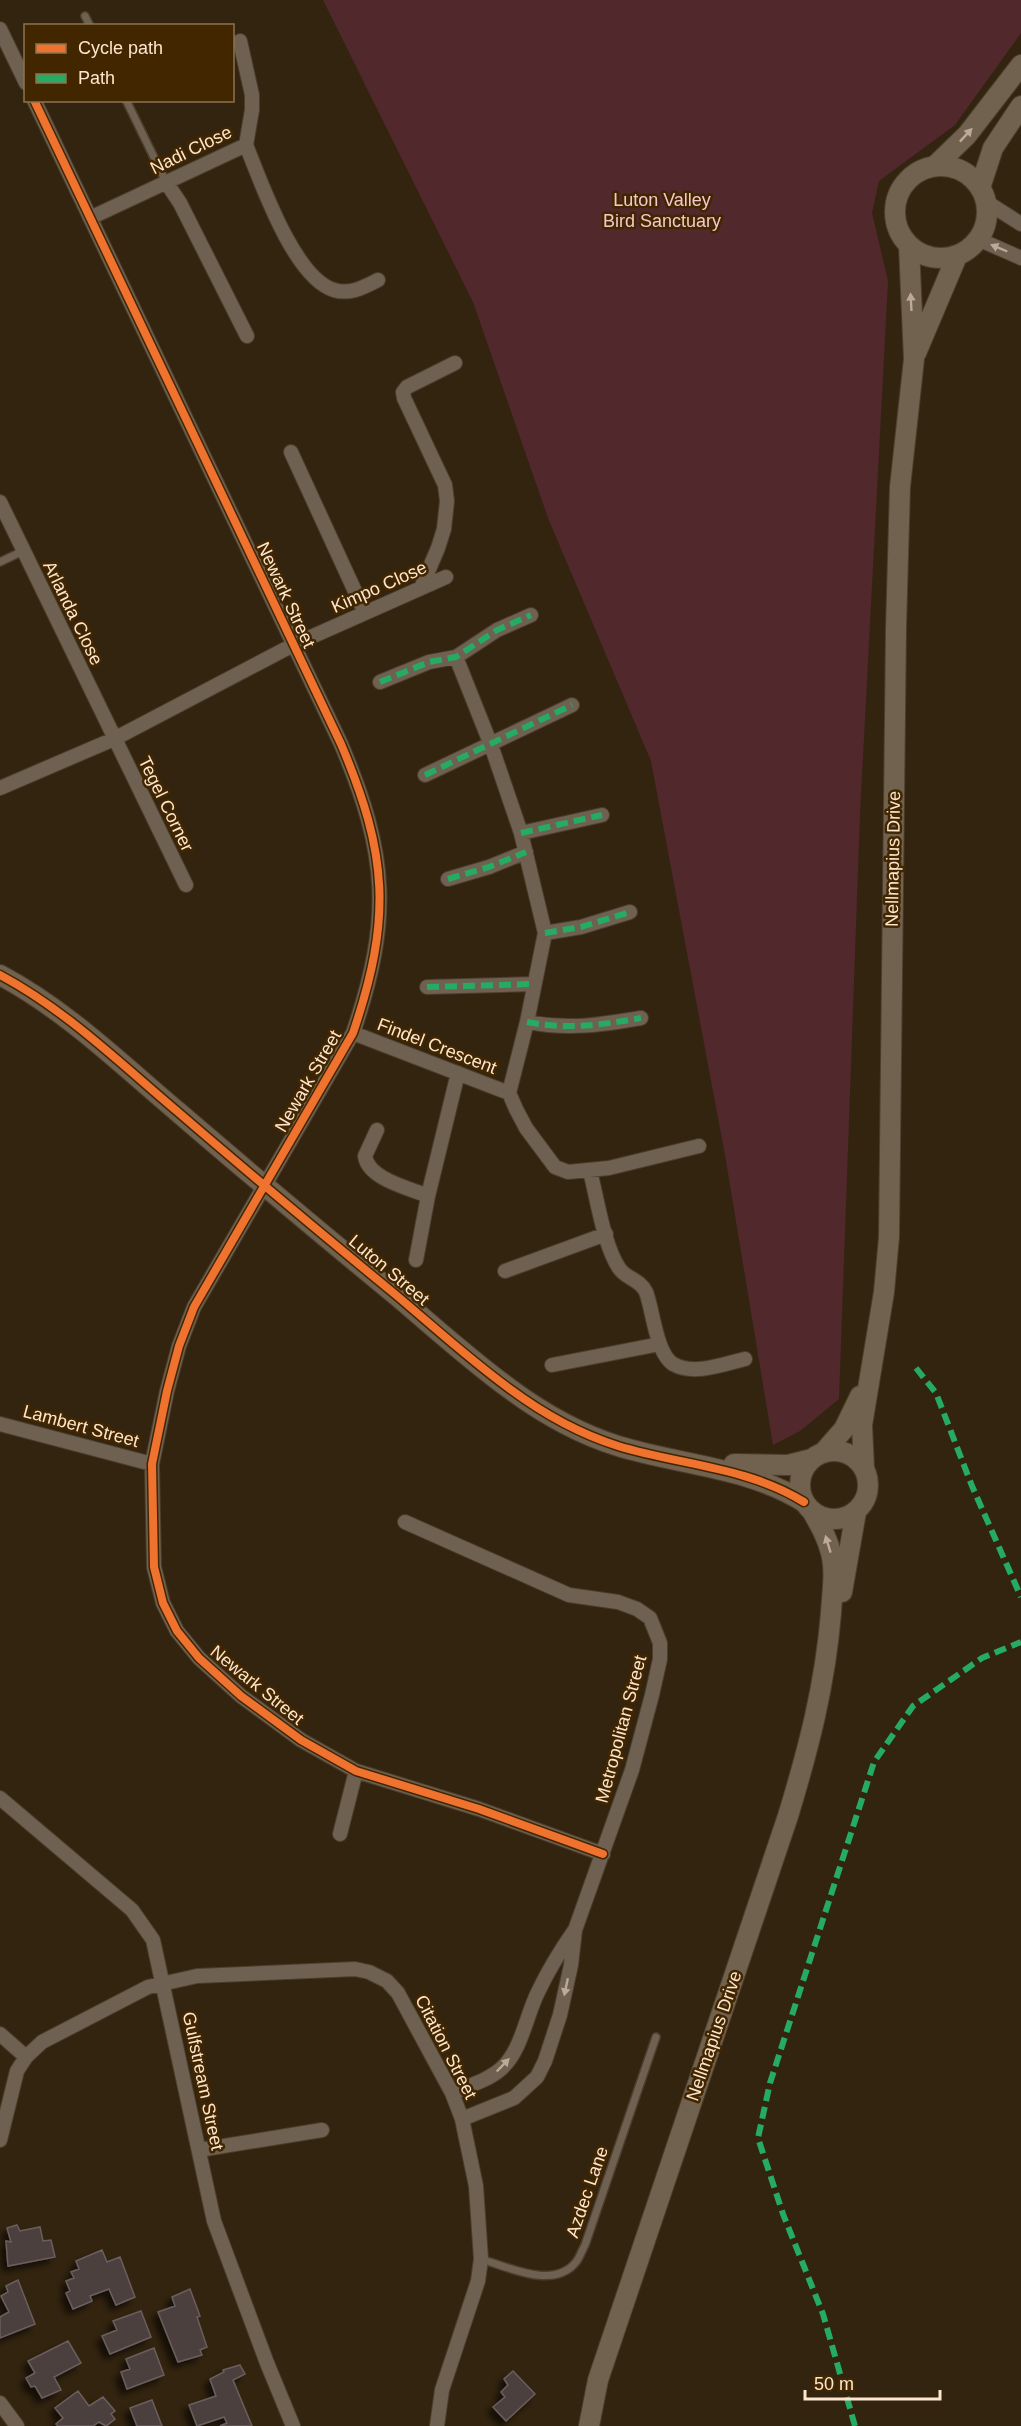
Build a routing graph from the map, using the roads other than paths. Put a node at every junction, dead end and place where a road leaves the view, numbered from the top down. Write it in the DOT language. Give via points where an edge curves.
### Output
graph roads {
  1 [pos="85,15"];
  2 [pos="89,24"];
  3 [pos="0,29"];
  4 [pos="240,41"];
  5 [pos="1021,65"];
  6 [pos="24,78"];
  7 [pos="35,102"];
  8 [pos="127,102"];
  9 [pos="1021,106"];
  10 [pos="246,145"];
  11 [pos="935,166"];
  12 [pos="166,182"];
  13 [pos="983,194"];
  14 [pos="90,218"];
  15 [pos="1021,224"];
  16 [pos="978,239"];
  17 [pos="909,246"];
  18 [pos="957,256"];
  19 [pos="1021,258"];
  20 [pos="378,280"];
  21 [pos="247,336"];
  22 [pos="914,359"];
  23 [pos="455,363"];
  24 [pos="291,452"];
  25 [pos="0,502"];
  26 [pos="23,550"];
  27 [pos="0,562"];
  28 [pos="446,577"];
  29 [pos="421,588"];
  30 [pos="365,613"];
  31 [pos="531,615"];
  32 [pos="293,645"];
  33 [pos="456,657"];
  34 [pos="380,682"];
  35 [pos="572,705"];
  36 [pos="114,739"];
  37 [pos="491,745"];
  38 [pos="424,775"];
  39 [pos="0,788"];
  40 [pos="602,815"];
  41 [pos="521,833"];
  42 [pos="526,852"];
  43 [pos="448,879"];
  44 [pos="186,885"];
  45 [pos="630,912"];
  46 [pos="545,933"];
  47 [pos="0,975"];
  48 [pos="533,984"];
  49 [pos="427,987"];
  50 [pos="641,1018"];
  51 [pos="527,1022"];
  52 [pos="353,1033"];
  53 [pos="458,1073"];
  54 [pos="508,1093"];
  55 [pos="377,1130"];
  56 [pos="699,1146"];
  57 [pos="590,1172"];
  58 [pos="264,1186"];
  59 [pos="428,1196"];
  60 [pos="606,1234"];
  61 [pos="416,1260"];
  62 [pos="505,1271"];
  63 [pos="660,1344"];
  64 [pos="745,1359"];
  65 [pos="874,1360"];
  66 [pos="552,1365"];
  67 [pos="0,1424"];
  68 [pos="818,1456"];
  69 [pos="680,1460"];
  70 [pos="152,1464"];
  71 [pos="864,1468"];
  72 [pos="808,1507"];
  73 [pos="856,1512"];
  74 [pos="405,1522"];
  75 [pos="828,1644"];
  76 [pos="356,1771"];
  77 [pos="0,1798"];
  78 [pos="340,1834"];
  79 [pos="603,1854"];
  80 [pos="575,1930"];
  81 [pos="162,1983"];
  82 [pos="0,2034"];
  83 [pos="656,2037"];
  84 [pos="26,2057"];
  85 [pos="452,2093"];
  86 [pos="462,2119"];
  87 [pos="322,2130"];
  88 [pos="0,2140"];
  89 [pos="200,2150"];
  90 [pos="481,2259"];
  91 [pos="0,2403"];
  92 [pos="17,2426"];
  93 [pos="293,2426"];
  94 [pos="437,2426"];
  95 [pos="589,2426"];
  1 -- 2 [label="lane"];
  3 -- 6 [label="street"];
  4 -- 10 [label="street, Nadi Close" via="252,95"];
  11 -- 5 [label="main road, one-way" via="967,135"];
  7 -- 14 [label="street, Newark Street"];
  8 -- 12 [label="lane"];
  9 -- 13 [label="main road" via="993,148"];
  10 -- 12 [label="street, Nadi Close"];
  10 -- 20 [label="street" via="271,206 312,278 333,290 347,292"];
  11 -- 13 [label="main road" via="961,171 972,178"];
  11 -- 17 [label="main road" via="908,179 899,191 895,220"];
  12 -- 14 [label="street, Nadi Close"];
  12 -- 21 [label="street" via="180,202"];
  13 -- 15 [label="street"];
  13 -- 16 [label="main road" via="987,214"];
  14 -- 32 [label="street, Newark Street"];
  16 -- 18 [label="main road"];
  19 -- 16 [label="street, one-way"];
  17 -- 18 [label="main road" via="931,258"];
  22 -- 17 [label="main road, Nellmapius Drive, one-way"];
  18 -- 22 [label="main road, Nellmapius Drive"];
  22 -- 65 [label="main road, Nellmapius Drive" via="900,488 888,1237"];
  23 -- 29 [label="street" via="403,392 445,485 447,501 444,529"];
  24 -- 30 [label="street"];
  25 -- 26 [label="street, Arlanda Close"];
  26 -- 27 [label="lane"];
  26 -- 36 [label="street, Arlanda Close"];
  28 -- 29 [label="street, Kimpo Close"];
  29 -- 30 [label="street, Kimpo Close"];
  30 -- 32 [label="street, Kimpo Close"];
  31 -- 33 [label="street" via="497,630"];
  32 -- 36 [label="street"];
  32 -- 52 [label="street, Newark Street" via="360,789 380,870 378,942"];
  33 -- 34 [label="street" via="429,662"];
  33 -- 37 [label="street"];
  35 -- 37 [label="street"];
  36 -- 39 [label="street"];
  36 -- 44 [label="street, Tegel Corner"];
  37 -- 38 [label="street"];
  37 -- 41 [label="street"];
  40 -- 41 [label="street"];
  41 -- 42 [label="street"];
  42 -- 43 [label="street"];
  42 -- 46 [label="street"];
  45 -- 46 [label="street"];
  46 -- 48 [label="street"];
  47 -- 58 [label="main road, Luton Street" via="25,988 85,1033"];
  48 -- 49 [label="street"];
  48 -- 51 [label="street"];
  50 -- 51 [label="street" via="576,1027"];
  51 -- 54 [label="street"];
  52 -- 53 [label="street, Findel Crescent"];
  52 -- 58 [label="street, Newark Street"];
  53 -- 54 [label="street, Findel Crescent"];
  53 -- 59 [label="street"];
  54 -- 57 [label="street" via="526,1128 555,1167 568,1172"];
  55 -- 59 [label="street" via="365,1156 369,1169"];
  56 -- 57 [label="street"];
  57 -- 60 [label="street"];
  58 -- 69 [label="main road, Luton Street" via="509,1389 592,1436 617,1446"];
  58 -- 70 [label="street, Newark Street" via="190,1317 167,1391"];
  59 -- 61 [label="street"];
  60 -- 62 [label="street"];
  60 -- 63 [label="street" via="619,1269 638,1281 646,1292"];
  63 -- 64 [label="street" via="673,1364 690,1369"];
  63 -- 66 [label="street"];
  65 -- 68 [label="main road, Nellmapius Drive" via="854,1412 844,1429"];
  65 -- 71 [label="main road, Nellmapius Drive" via="862,1425"];
  67 -- 70 [label="street, Lambert Street"];
  68 -- 69 [label="main road, Luton Street" via="788,1465 757,1466"];
  68 -- 71 [label="main road" via="835,1451 847,1453"];
  68 -- 72 [label="main road" via="800,1479 800,1491"];
  69 -- 72 [label="main road, Luton Street" via="755,1478 782,1488"];
  70 -- 76 [label="street, Newark Street" via="154,1567 163,1603 177,1631 199,1658 241,1696 301,1740"];
  71 -- 73 [label="main road" via="868,1491"];
  72 -- 73 [label="main road" via="822,1518 834,1520"];
  75 -- 72 [label="main road, Nellmapius Drive, one-way" via="833,1565 824,1531"];
  73 -- 75 [label="main road, Nellmapius Drive" via="842,1595"];
  74 -- 79 [label="street, Metropolitan Street" via="569,1594 637,1609 655,1626 660,1659 652,1695"];
  75 -- 95 [label="main road, Nellmapius Drive" via="815,1725 788,1816 598,2380"];
  76 -- 78 [label="street"];
  76 -- 79 [label="street, Newark Street" via="479,1809"];
  77 -- 81 [label="street, Gulfstream Street" via="132,1910 153,1940"];
  79 -- 80 [label="street, Metropolitan Street"];
  85 -- 80 [label="street, Metropolitan Street, one-way" via="491,2076 512,2055 537,1993"];
  80 -- 86 [label="street, Metropolitan Street, one-way" via="560,2015 537,2077 514,2098"];
  81 -- 84 [label="street" via="130,1995 42,2042"];
  81 -- 85 [label="street, Citation Street" via="232,1974 335,1969 369,1972 398,1993"];
  81 -- 89 [label="street, Gulfstream Street"];
  82 -- 84 [label="street"];
  83 -- 90 [label="lane, Azdec Lane" via="585,2245 575,2263 563,2272 546,2276"];
  84 -- 88 [label="street" via="17,2071"];
  85 -- 86 [label="street, Citation Street"];
  86 -- 90 [label="street, Citation Street" via="476,2186"];
  87 -- 89 [label="street"];
  89 -- 93 [label="street, Gulfstream Street" via="214,2221"];
  90 -- 94 [label="street, Citation Street" via="472,2304 442,2391"];
  91 -- 92 [label="street"];
}
